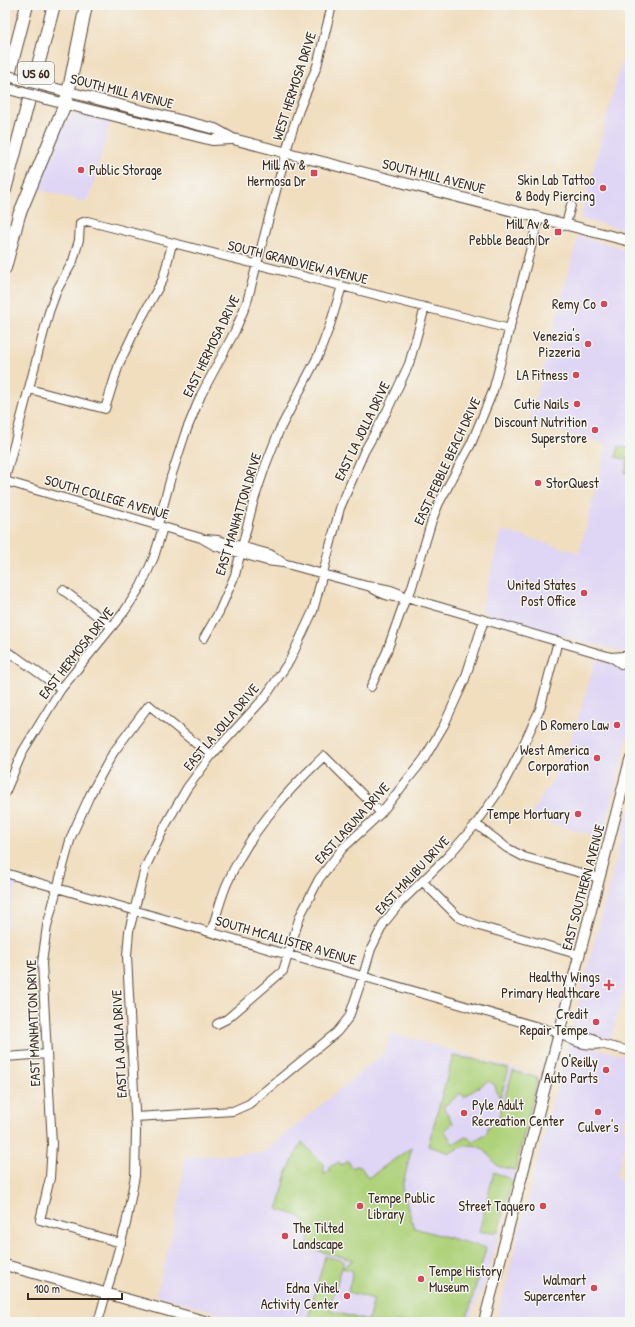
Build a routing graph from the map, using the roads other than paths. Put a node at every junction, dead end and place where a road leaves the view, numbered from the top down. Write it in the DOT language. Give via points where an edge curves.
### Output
graph roads {
  1 [pos="27,5"];
  2 [pos="54,5"];
  3 [pos="86,5"];
  4 [pos="332,5"];
  5 [pos="5,76"];
  6 [pos="5,88"];
  7 [pos="68,92"];
  8 [pos="64,104"];
  9 [pos="231,139"];
  10 [pos="286,153"];
  11 [pos="5,190"];
  12 [pos="571,205"];
  13 [pos="539,217"];
  14 [pos="566,224"];
  15 [pos="630,241"];
  16 [pos="172,244"];
  17 [pos="257,265"];
  18 [pos="5,268"];
  19 [pos="342,286"];
  20 [pos="425,307"];
  21 [pos="510,329"];
  22 [pos="29,389"];
  23 [pos="5,480"];
  24 [pos="161,526"];
  25 [pos="241,550"];
  26 [pos="323,573"];
  27 [pos="63,590"];
  28 [pos="406,597"];
  29 [pos="484,620"];
  30 [pos="112,628"];
  31 [pos="204,638"];
  32 [pos="558,641"];
  33 [pos="5,651"];
  34 [pos="611,657"];
  35 [pos="630,658"];
  36 [pos="630,666"];
  37 [pos="371,687"];
  38 [pos="61,689"];
  39 [pos="211,756"];
  40 [pos="630,760"];
  41 [pos="5,793"];
  42 [pos="381,813"];
  43 [pos="476,824"];
  44 [pos="5,873"];
  45 [pos="600,878"];
  46 [pos="423,882"];
  47 [pos="57,888"];
  48 [pos="134,910"];
  49 [pos="211,932"];
  50 [pos="288,954"];
  51 [pos="580,955"];
  52 [pos="363,976"];
  53 [pos="217,1024"];
  54 [pos="559,1033"];
  55 [pos="630,1052"];
  56 [pos="47,1054"];
  57 [pos="5,1057"];
  58 [pos="136,1117"];
  59 [pos="121,1243"];
  60 [pos="5,1265"];
  61 [pos="106,1293"];
  62 [pos="185,1320"];
  63 [pos="98,1322"];
  64 [pos="208,1322"];
  65 [pos="484,1322"];
  1 -- 6 [label="highway, US 60"];
  2 -- 11 [label="highway, US 60"];
  3 -- 7 [label="highway"];
  4 -- 10 [label="street, WEST HERMOSA DRIVE" via="317,66 297,116"];
  5 -- 7 [label="main road, SOUTH MILL AVENUE, bridge"];
  6 -- 8 [label="main road, SOUTH MILL AVENUE, bridge"];
  7 -- 8 [label="highway"];
  7 -- 9 [label="main road, SOUTH MILL AVENUE" via="215,129"];
  8 -- 9 [label="main road, SOUTH MILL AVENUE" via="212,140"];
  8 -- 18 [label="highway" via="19,215"];
  9 -- 10 [label="main road, SOUTH MILL AVENUE"];
  10 -- 13 [label="main road, SOUTH MILL AVENUE"];
  10 -- 17 [label="street, EAST HERMOSA DRIVE"];
  12 -- 14 [label="street"];
  13 -- 14 [label="main road, SOUTH MILL AVENUE"];
  13 -- 21 [label="street, EAST PEBBLE BEACH DRIVE"];
  14 -- 15 [label="main road, SOUTH MILL AVENUE"];
  16 -- 17 [label="street, SOUTH GRANDVIEW AVENUE"];
  16 -- 22 [label="street" via="163,278 119,364 105,409"];
  16 -- 22 [label="street, SOUTH GRANDVIEW AVENUE" via="87,221 80,223 79,240 73,261 57,290 49,312"];
  17 -- 19 [label="street, SOUTH GRANDVIEW AVENUE"];
  17 -- 24 [label="street, EAST HERMOSA DRIVE" via="244,312 201,395 185,434 171,478"];
  19 -- 20 [label="street, SOUTH GRANDVIEW AVENUE"];
  19 -- 25 [label="street, EAST MANHATTON DRIVE" via="319,354 272,448 253,503"];
  20 -- 21 [label="street, SOUTH GRANDVIEW AVENUE"];
  20 -- 26 [label="street, EAST LA JOLLA DRIVE" via="409,364 364,452 340,508"];
  21 -- 28 [label="street, EAST PEBBLE BEACH DRIVE" via="488,403 471,444 436,509 411,590"];
  22 -- 23 [label="street"];
  23 -- 24 [label="street, SOUTH COLLEGE AVENUE"];
  24 -- 25 [label="street, SOUTH COLLEGE AVENUE" via="201,538 218,540"];
  24 -- 30 [label="street, EAST HERMOSA DRIVE" via="154,557 146,577 134,599"];
  25 -- 26 [label="street, SOUTH COLLEGE AVENUE" via="270,554 283,562"];
  25 -- 31 [label="street, EAST MANHATTON DRIVE" via="236,575 220,612"];
  26 -- 28 [label="street, SOUTH COLLEGE AVENUE" via="397,598"];
  26 -- 39 [label="street, EAST LA JOLLA DRIVE" via="313,611 290,660 265,697"];
  27 -- 30 [label="street"];
  28 -- 29 [label="street, SOUTH COLLEGE AVENUE"];
  28 -- 37 [label="street, EAST PEBBLE BEACH DRIVE"];
  29 -- 32 [label="street, SOUTH COLLEGE AVENUE"];
  29 -- 42 [label="street, EAST LAGUNA DRIVE" via="466,679 444,725 424,759"];
  30 -- 38 [label="street, EAST HERMOSA DRIVE"];
  32 -- 34 [label="street, SOUTH COLLEGE AVENUE"];
  32 -- 43 [label="street, EAST MALIBU DRIVE" via="540,709 500,788"];
  33 -- 38 [label="street"];
  34 -- 35 [label="street, SOUTH COLLEGE AVENUE"];
  34 -- 36 [label="street, SOUTH COLLEGE AVENUE" via="621,664"];
  38 -- 41 [label="street, EAST HERMOSA DRIVE" via="23,751"];
  39 -- 47 [label="street, EAST MANHATTON DRIVE" via="149,705 112,753 90,795 72,837"];
  39 -- 48 [label="street, EAST LA JOLLA DRIVE" via="187,788 165,826 145,868"];
  40 -- 45 [label="main road, EAST SOUTHERN AVENUE"];
  42 -- 49 [label="street" via="324,756 270,812 247,845 226,886"];
  42 -- 50 [label="street, EAST LAGUNA DRIVE" via="343,848 319,879 300,916"];
  43 -- 45 [label="street" via="507,848 524,857"];
  43 -- 46 [label="street, EAST MALIBU DRIVE"];
  44 -- 47 [label="street, SOUTH MCALLISTER AVENUE"];
  45 -- 51 [label="main road, EAST SOUTHERN AVENUE"];
  46 -- 51 [label="street" via="458,918"];
  46 -- 52 [label="street, EAST MALIBU DRIVE" via="400,903 384,923 371,949"];
  47 -- 48 [label="street, SOUTH MCALLISTER AVENUE"];
  47 -- 56 [label="street, EAST MANHATTON DRIVE" via="47,926 42,963"];
  48 -- 49 [label="street, SOUTH MCALLISTER AVENUE"];
  48 -- 58 [label="street, EAST LA JOLLA DRIVE" via="127,956"];
  49 -- 50 [label="street, SOUTH MCALLISTER AVENUE"];
  50 -- 52 [label="street, SOUTH MCALLISTER AVENUE"];
  50 -- 53 [label="street, EAST LAGUNA DRIVE" via="283,971 227,1019"];
  51 -- 54 [label="main road, EAST SOUTHERN AVENUE"];
  52 -- 54 [label="street, SOUTH MCALLISTER AVENUE"];
  52 -- 58 [label="street, EAST MALIBU DRIVE" via="349,1017 337,1032 249,1104 233,1111"];
  54 -- 55 [label="street, SOUTH MCALLISTER AVENUE" via="579,1043 591,1046 600,1044"];
  54 -- 65 [label="main road, EAST SOUTHERN AVENUE"];
  56 -- 57 [label="street"];
  56 -- 59 [label="street, EAST MANHATTON DRIVE" via="52,1144 50,1178 40,1220"];
  58 -- 59 [label="street, EAST LA JOLLA DRIVE" via="135,1176"];
  59 -- 61 [label="street, EAST LA JOLLA DRIVE"];
  60 -- 61 [label="main road"];
  61 -- 62 [label="main road"];
  61 -- 63 [label="street, EAST LA JOLLA DRIVE"];
  62 -- 64 [label="main road"];
}
